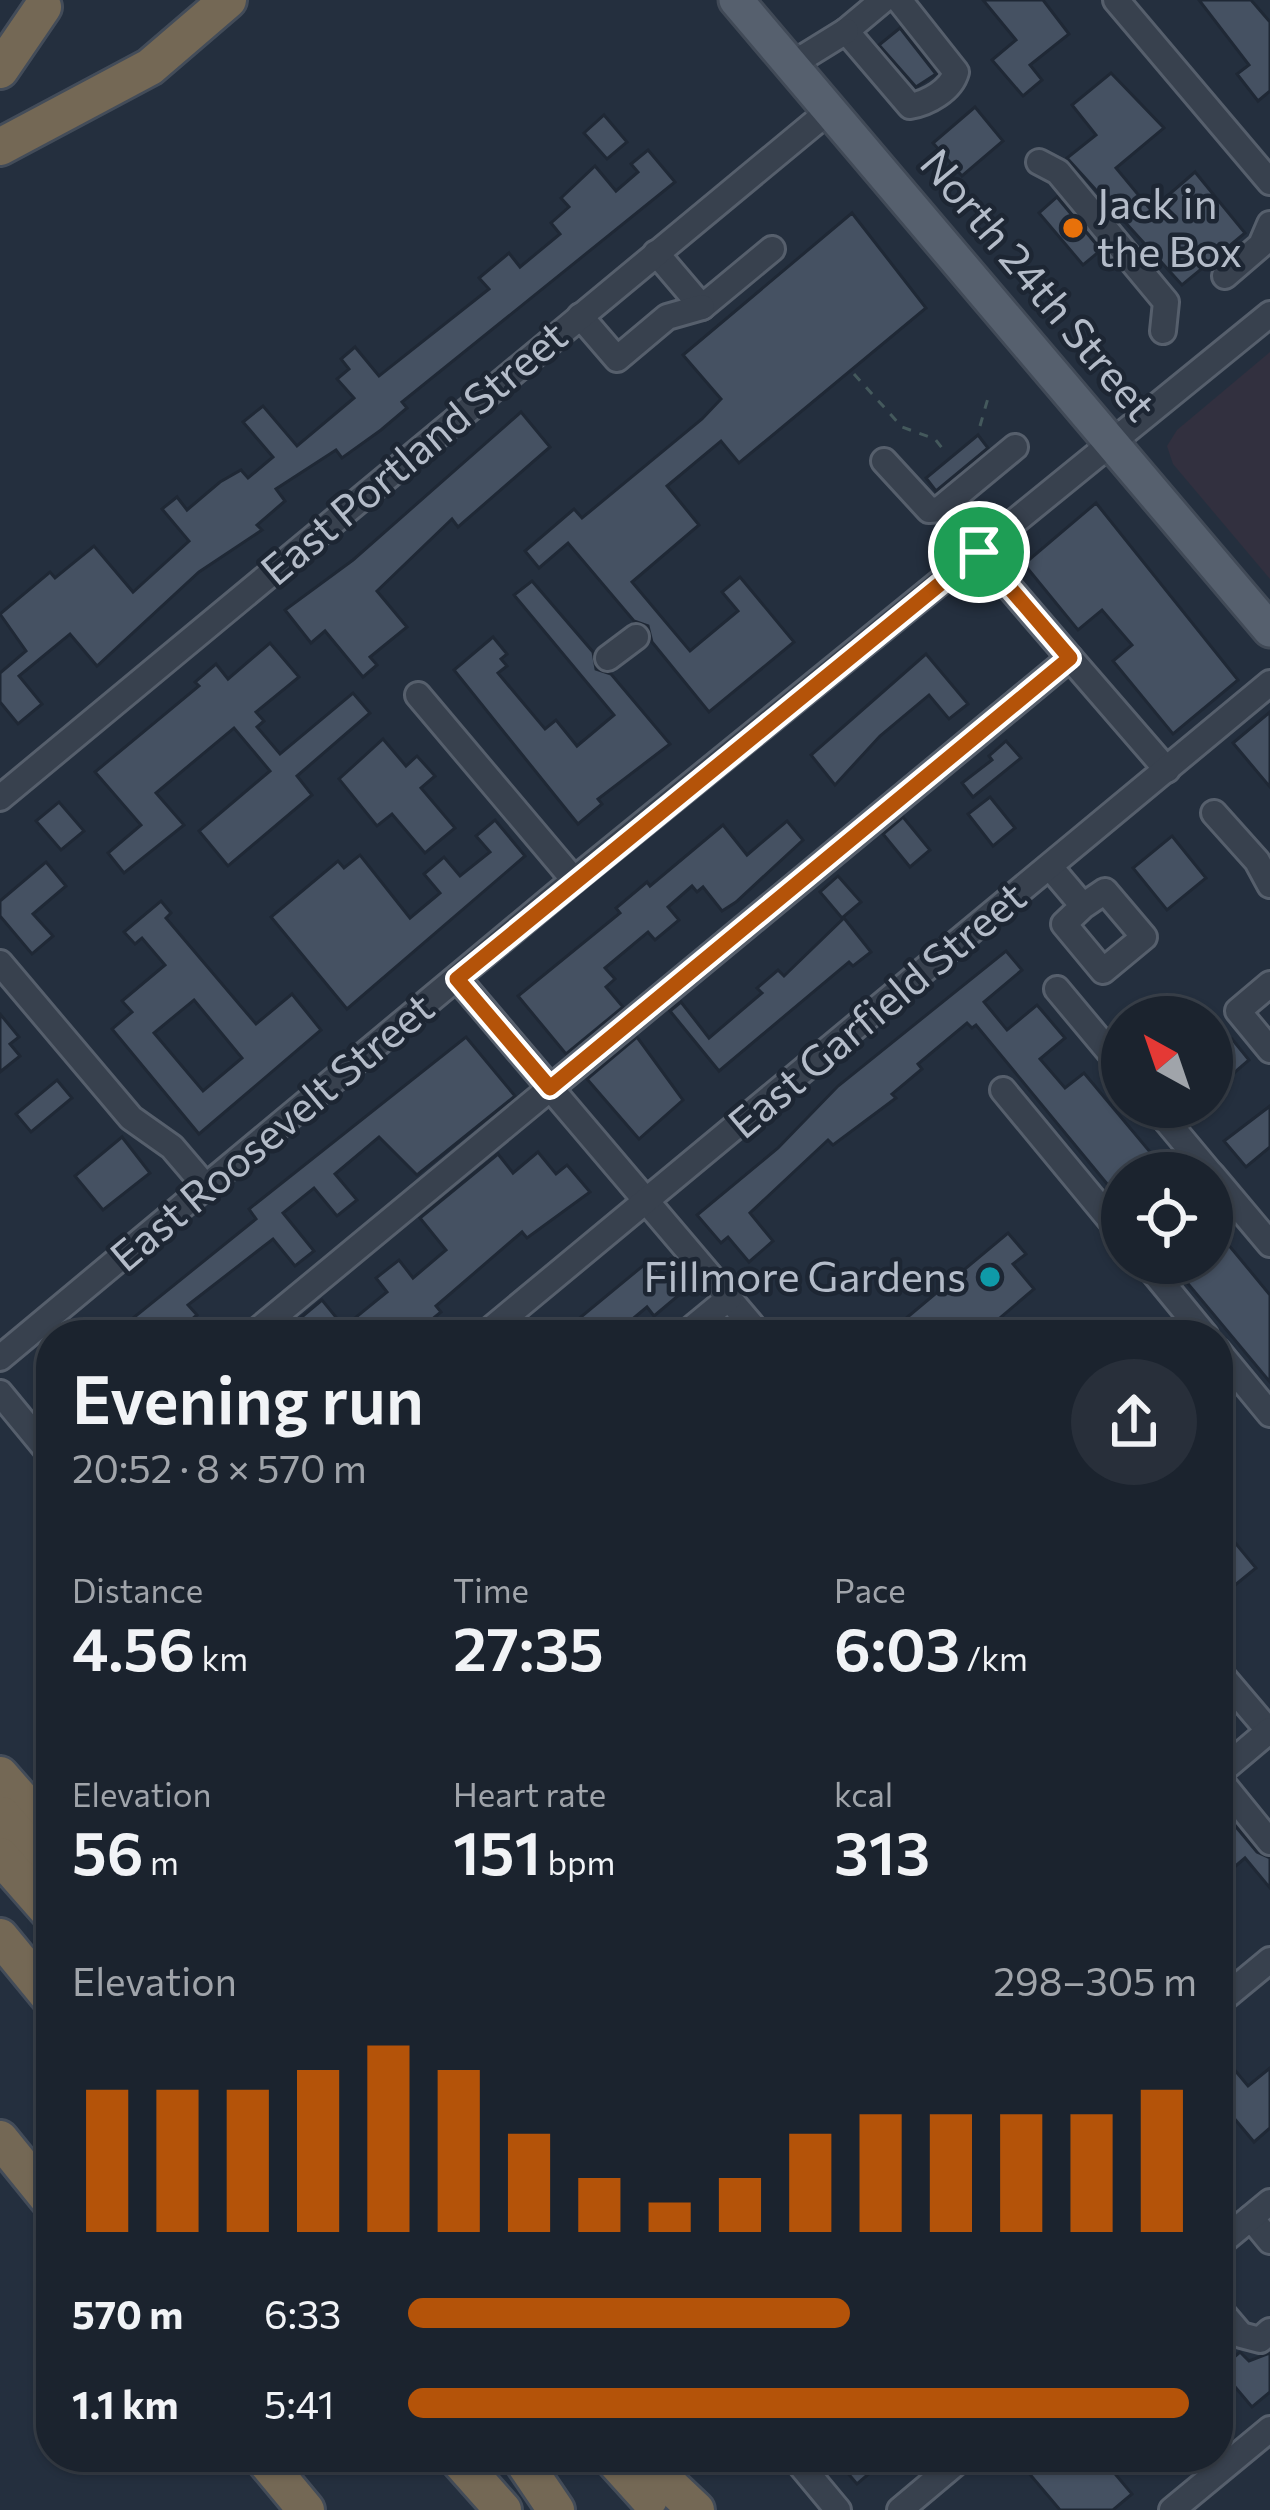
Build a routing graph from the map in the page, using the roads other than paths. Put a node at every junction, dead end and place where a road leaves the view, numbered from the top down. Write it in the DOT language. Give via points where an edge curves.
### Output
graph roads {
  1 [pos="227,0"];
  2 [pos="736,0"];
  3 [pos="883,0"];
  4 [pos="899,0"];
  5 [pos="1116,0"];
  6 [pos="46,3"];
  7 [pos="847,31"];
  8 [pos="0,57"];
  9 [pos="791,65"];
  10 [pos="0,70"];
  11 [pos="830,110"];
  12 [pos="0,147"];
  13 [pos="1039,162"];
  14 [pos="1270,182"];
  15 [pos="1270,224"];
  16 [pos="772,249"];
  17 [pos="656,254"];
  18 [pos="1225,276"];
  19 [pos="702,308"];
  20 [pos="1270,314"];
  21 [pos="580,316"];
  22 [pos="1163,331"];
  23 [pos="1113,443"];
  24 [pos="1015,447"];
  25 [pos="884,461"];
  26 [pos="979,552"];
  27 [pos="1270,630"];
  28 [pos="636,637"];
  29 [pos="608,658"];
  30 [pos="1070,658"];
  31 [pos="1270,683"];
  32 [pos="418,695"];
  33 [pos="1167,770"];
  34 [pos="0,798"];
  35 [pos="1214,813"];
  36 [pos="1050,867"];
  37 [pos="574,880"];
  38 [pos="1270,885"];
  39 [pos="1083,906"];
  40 [pos="0,963"];
  41 [pos="457,979"];
  42 [pos="1270,984"];
  43 [pos="1057,989"];
  44 [pos="1101,1042"];
  45 [pos="1270,1050"];
  46 [pos="550,1088"];
  47 [pos="1004,1090"];
  48 [pos="1173,1128"];
  49 [pos="1193,1152"];
  50 [pos="207,1188"];
  51 [pos="1233,1200"];
  52 [pos="646,1201"];
  53 [pos="1101,1208"];
  54 [pos="1270,1244"];
  55 [pos="1163,1284"];
  56 [pos="729,1298"];
  57 [pos="46,1320"];
  58 [pos="270,1320"];
  59 [pos="502,1320"];
  60 [pos="702,1320"];
  61 [pos="747,1320"];
  62 [pos="1193,1320"];
  63 [pos="36,1328"];
  64 [pos="0,1358"];
  65 [pos="1233,1369"];
  66 [pos="0,1393"];
  67 [pos="1270,1414"];
  68 [pos="36,1437"];
  69 [pos="1233,1689"];
  70 [pos="1269,1731"];
  71 [pos="1233,1763"];
  72 [pos="0,1775"];
  73 [pos="1233,1795"];
  74 [pos="0,1813"];
  75 [pos="36,1816"];
  76 [pos="1270,1842"];
  77 [pos="36,1854"];
  78 [pos="0,1856"];
  79 [pos="36,1897"];
  80 [pos="0,1937"];
  81 [pos="1270,1960"];
  82 [pos="36,1981"];
  83 [pos="1233,1991"];
  84 [pos="3,2144"];
  85 [pos="36,2184"];
  86 [pos="1260,2210"];
  87 [pos="1233,2232"];
  88 [pos="1270,2241"];
  89 [pos="1233,2326"];
  90 [pos="1270,2331"];
  91 [pos="1270,2429"];
  92 [pos="1233,2460"];
  93 [pos="274,2472"];
  94 [pos="440,2472"];
  95 [pos="469,2472"];
  96 [pos="530,2472"];
  97 [pos="556,2472"];
  98 [pos="625,2472"];
  99 [pos="656,2472"];
  100 [pos="806,2472"];
  101 [pos="945,2472"];
  102 [pos="1218,2472"];
  103 [pos="306,2510"];
  104 [pos="472,2510"];
  105 [pos="502,2510"];
  106 [pos="556,2510"];
  107 [pos="581,2510"];
  108 [pos="660,2510"];
  109 [pos="696,2510"];
  110 [pos="838,2510"];
  111 [pos="900,2510"];
  112 [pos="1172,2510"];
  1 -- 12 [label="highway" via="150,67"];
  2 -- 9 [label="main road, North 24th Street"];
  3 -- 7 [label="street"];
  4 -- 7 [label="street" via="956,72 925,104 910,106"];
  5 -- 14 [label="street"];
  6 -- 8 [label="highway"];
  6 -- 10 [label="highway"];
  7 -- 9 [label="street"];
  9 -- 11 [label="main road, North 24th Street"];
  11 -- 17 [label="street, East Portland Street"];
  11 -- 23 [label="main road, North 24th Street"];
  13 -- 22 [label="street" via="1058,172 1166,302"];
  15 -- 18 [label="street" via="1261,245"];
  16 -- 19 [label="street"];
  17 -- 19 [label="street"];
  17 -- 21 [label="street, East Portland Street"];
  19 -- 21 [label="street" via="667,317 617,359"];
  20 -- 23 [label="street, East Roosevelt Street"];
  21 -- 34 [label="street, East Portland Street"];
  23 -- 26 [label="street, East Roosevelt Street"];
  23 -- 27 [label="main road, North 24th Street"];
  24 -- 25 [label="street" via="940,509 918,502"];
  26 -- 30 [label="street"];
  26 -- 37 [label="street, East Roosevelt Street"];
  28 -- 29 [label="street"];
  30 -- 33 [label="street"];
  30 -- 46 [label="street"];
  31 -- 33 [label="street, East Garfield Street"];
  32 -- 37 [label="street"];
  33 -- 36 [label="street, East Garfield Street"];
  35 -- 38 [label="street"];
  36 -- 39 [label="street"];
  36 -- 52 [label="street, East Garfield Street"];
  37 -- 41 [label="street, East Roosevelt Street"];
  40 -- 50 [label="street" via="131,1118 172,1147"];
  41 -- 46 [label="street"];
  41 -- 50 [label="street, East Roosevelt Street"];
  42 -- 45 [label="street" via="1238,1011"];
  43 -- 44 [label="street"];
  46 -- 52 [label="street"];
  46 -- 58 [label="street"];
  47 -- 53 [label="street"];
  48 -- 49 [label="street"];
  50 -- 57 [label="street, East Roosevelt Street"];
  51 -- 54 [label="street"];
  52 -- 56 [label="street"];
  52 -- 59 [label="street, East Garfield Street"];
  55 -- 62 [label="street"];
  56 -- 60 [label="street"];
  56 -- 61 [label="street"];
  63 -- 64 [label="street, East Roosevelt Street"];
  65 -- 67 [label="street"];
  66 -- 68 [label="street"];
  69 -- 70 [label="street"];
  70 -- 71 [label="street"];
  72 -- 75 [label="highway"];
  73 -- 76 [label="street"];
  74 -- 77 [label="highway"];
  78 -- 79 [label="highway"];
  80 -- 82 [label="highway"];
  81 -- 83 [label="street"];
  84 -- 85 [label="highway"];
  86 -- 87 [label="street"];
  86 -- 88 [label="street"];
  89 -- 90 [label="street" via="1260,2340"];
  91 -- 92 [label="street"];
  93 -- 103 [label="highway"];
  94 -- 104 [label="highway"];
  95 -- 105 [label="highway"];
  96 -- 106 [label="highway"];
  97 -- 107 [label="highway"];
  98 -- 108 [label="highway"];
  99 -- 109 [label="highway"];
  100 -- 110 [label="street"];
  101 -- 111 [label="street"];
  102 -- 112 [label="street"];
}
